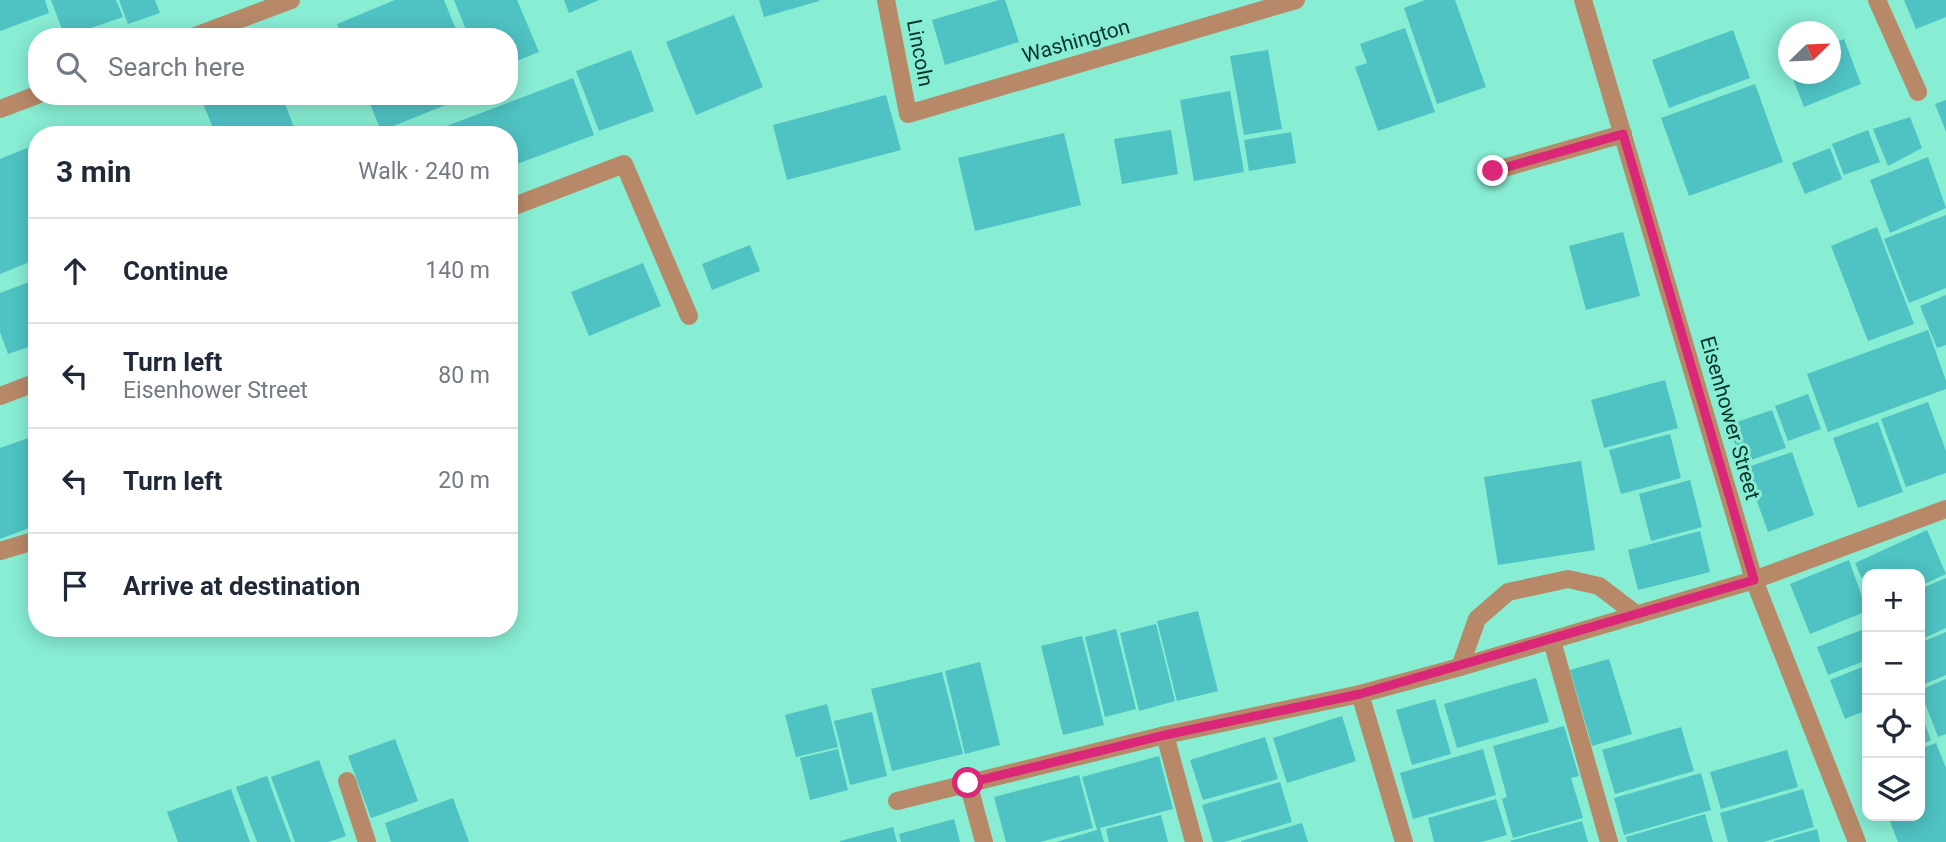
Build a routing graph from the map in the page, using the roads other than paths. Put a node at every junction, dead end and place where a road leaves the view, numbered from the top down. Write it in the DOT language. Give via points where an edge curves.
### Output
graph roads {
  1 [pos="292,0"];
  2 [pos="886,0"];
  3 [pos="1296,0"];
  4 [pos="1583,0"];
  5 [pos="1877,0"];
  6 [pos="217,28"];
  7 [pos="1918,92"];
  8 [pos="28,98"];
  9 [pos="0,109"];
  10 [pos="908,114"];
  11 [pos="1623,134"];
  12 [pos="1493,171"];
  13 [pos="518,205"];
  14 [pos="690,316"];
  15 [pos="28,385"];
  16 [pos="0,396"];
  17 [pos="1946,509"];
  18 [pos="28,543"];
  19 [pos="0,551"];
  20 [pos="1754,580"];
  21 [pos="1637,615"];
  22 [pos="1552,641"];
  23 [pos="1460,667"];
  24 [pos="1360,694"];
  25 [pos="1165,735"];
  26 [pos="347,780"];
  27 [pos="968,783"];
  28 [pos="897,801"];
  29 [pos="367,842"];
  30 [pos="984,842"];
  31 [pos="1194,842"];
  32 [pos="1404,842"];
  33 [pos="1609,842"];
  34 [pos="1857,842"];
  1 -- 6 [label="street"];
  2 -- 10 [label="street, Lincoln"];
  3 -- 10 [label="street, Washington"];
  4 -- 11 [label="street, Eisenhower Street"];
  5 -- 7 [label="street"];
  8 -- 9 [label="street"];
  11 -- 12 [label="street"];
  11 -- 20 [label="street, Eisenhower Street"];
  13 -- 14 [label="street" via="624,164"];
  15 -- 16 [label="street"];
  17 -- 20 [label="street"];
  18 -- 19 [label="street"];
  20 -- 21 [label="street"];
  20 -- 34 [label="street, Eisenhower Street"];
  21 -- 22 [label="street"];
  21 -- 23 [label="street" via="1599,586 1569,579 1508,592 1477,619"];
  22 -- 23 [label="street"];
  22 -- 33 [label="street"];
  23 -- 24 [label="street"];
  24 -- 25 [label="street"];
  24 -- 32 [label="street"];
  25 -- 27 [label="street"];
  25 -- 31 [label="street"];
  26 -- 29 [label="street"];
  27 -- 28 [label="street"];
  27 -- 30 [label="street"];
}
